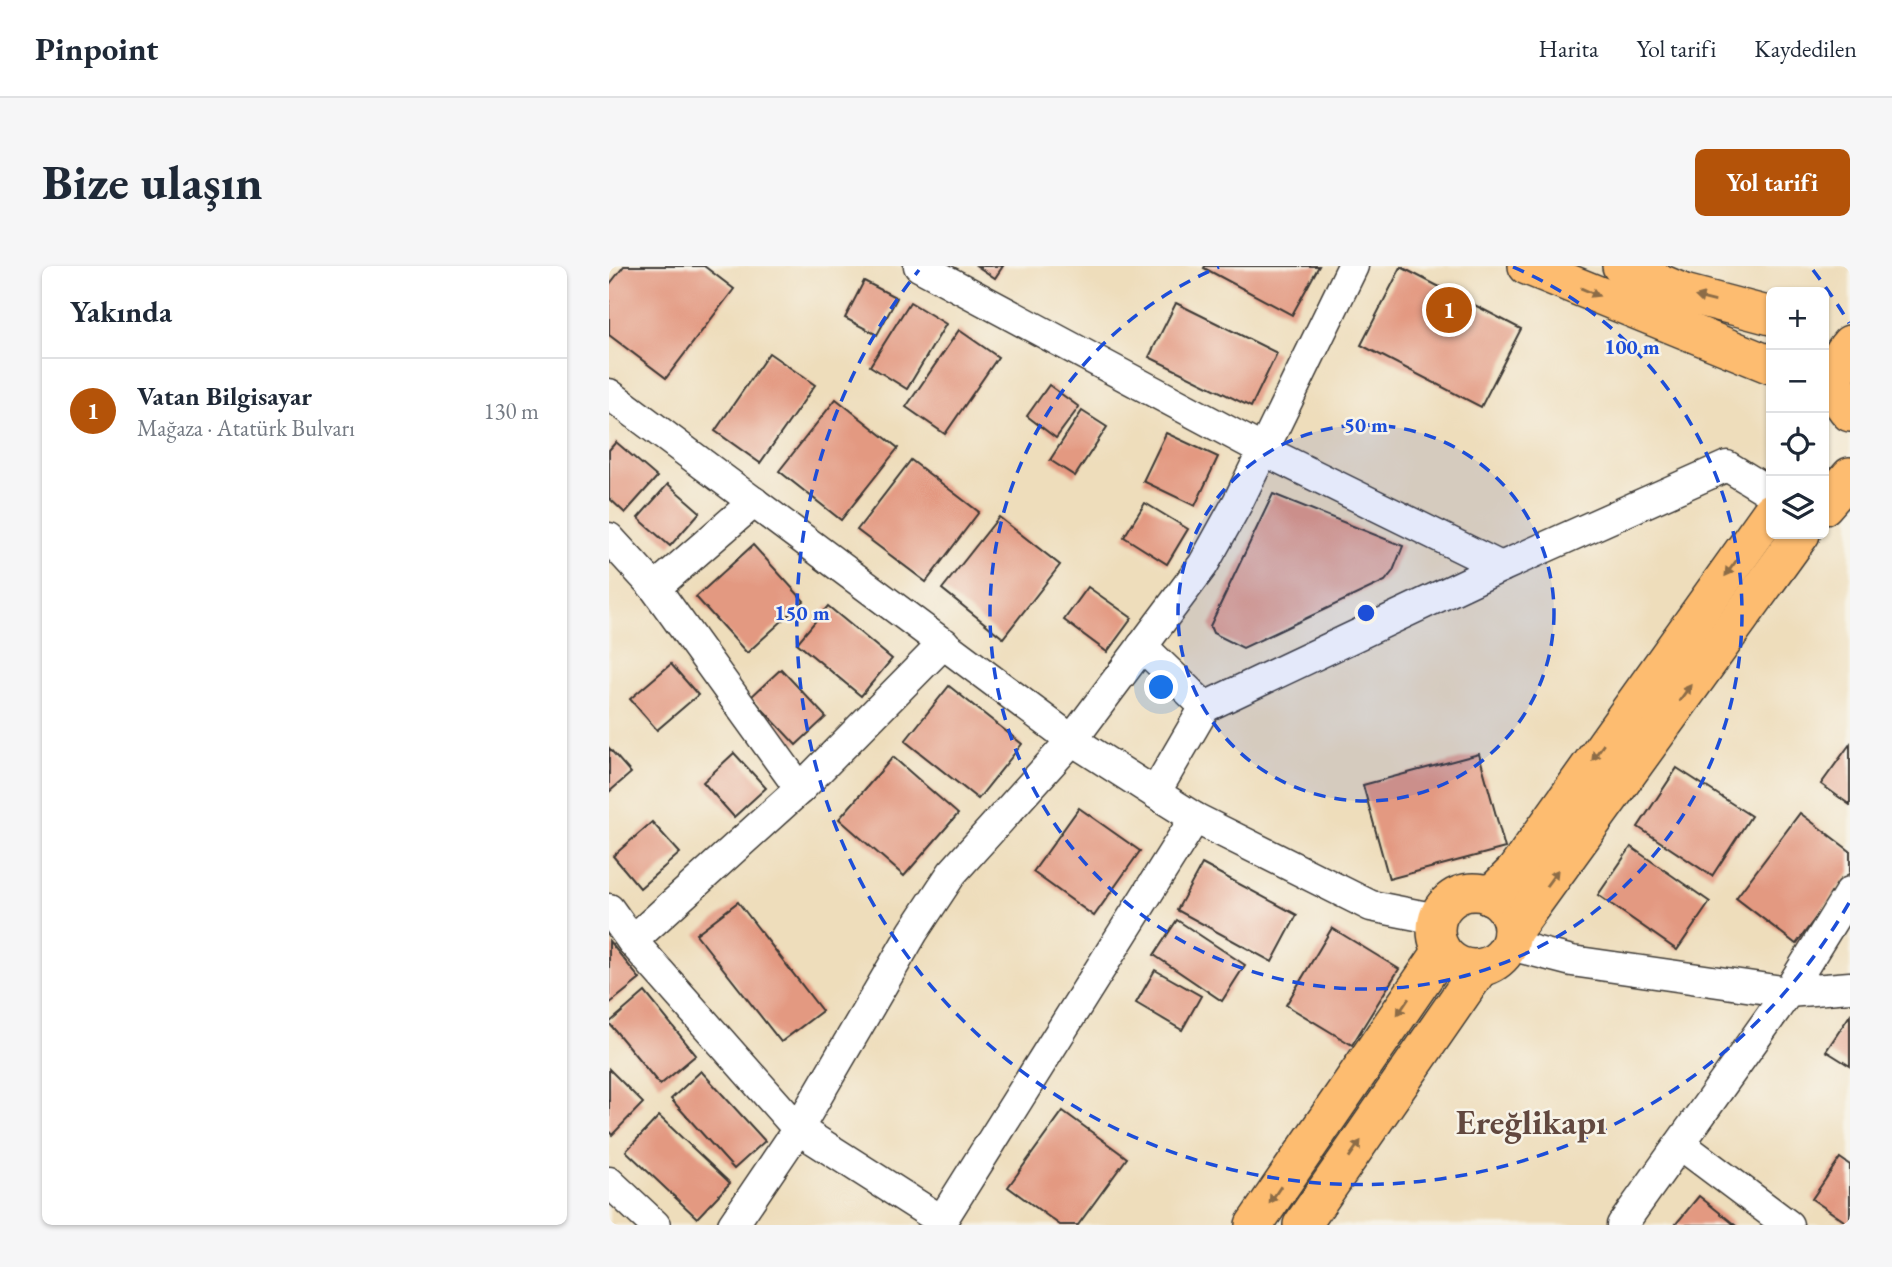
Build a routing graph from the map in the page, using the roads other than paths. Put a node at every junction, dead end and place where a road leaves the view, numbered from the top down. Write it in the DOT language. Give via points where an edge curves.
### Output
graph roads {
  1 [pos="919,266"];
  2 [pos="1353,266"];
  3 [pos="1527,266"];
  4 [pos="1621,266"];
  5 [pos="1766,315"];
  6 [pos="1829,330"];
  7 [pos="1850,336"];
  8 [pos="1850,344"];
  9 [pos="1766,363"];
  10 [pos="609,394"];
  11 [pos="1835,404"];
  12 [pos="1263,450"];
  13 [pos="1850,477"];
  14 [pos="1766,490"];
  15 [pos="1829,500"];
  16 [pos="754,502"];
  17 [pos="1766,519"];
  18 [pos="609,538"];
  19 [pos="1797,539"];
  20 [pos="1501,567"];
  21 [pos="655,588"];
  22 [pos="944,643"];
  23 [pos="1142,646"];
  24 [pos="1205,707"];
  25 [pos="1072,740"];
  26 [pos="800,789"];
  27 [pos="1155,793"];
  28 [pos="1195,818"];
  29 [pos="1850,892"];
  30 [pos="1490,896"];
  31 [pos="609,909"];
  32 [pos="1440,935"];
  33 [pos="1511,939"];
  34 [pos="632,941"];
  35 [pos="1479,969"];
  36 [pos="1850,987"];
  37 [pos="1788,992"];
  38 [pos="798,1129"];
  39 [pos="1680,1144"];
  40 [pos="609,1182"];
  41 [pos="940,1223"];
  42 [pos="655,1225"];
  43 [pos="733,1225"];
  44 [pos="1254,1225"];
  45 [pos="1302,1225"];
  46 [pos="1622,1225"];
  47 [pos="1788,1225"];
  1 -- 12 [label="street"];
  2 -- 12 [label="street"];
  3 -- 9 [label="main road, one-way"];
  5 -- 4 [label="main road, one-way" via="1684,293"];
  6 -- 7 [label="main road"];
  8 -- 11 [label="main road" via="1837,368"];
  10 -- 16 [label="street"];
  12 -- 20 [label="street"];
  12 -- 23 [label="street" via="1203,565"];
  13 -- 15 [label="main road"];
  14 -- 20 [label="street" via="1727,466"];
  16 -- 21 [label="street"];
  16 -- 22 [label="street"];
  17 -- 30 [label="main road, one-way" via="1515,871"];
  18 -- 21 [label="street"];
  33 -- 19 [label="main road, one-way"];
  20 -- 24 [label="street"];
  21 -- 26 [label="street"];
  22 -- 25 [label="street"];
  22 -- 26 [label="street"];
  23 -- 24 [label="street"];
  23 -- 25 [label="street"];
  24 -- 27 [label="street"];
  25 -- 27 [label="street"];
  25 -- 38 [label="street" via="951,873"];
  26 -- 34 [label="street"];
  27 -- 28 [label="street"];
  28 -- 32 [label="street" via="1371,906"];
  28 -- 41 [label="street"];
  29 -- 37 [label="street"];
  30 -- 32 [label="main road" via="1464,893 1446,904"];
  30 -- 33 [label="main road" via="1506,909"];
  31 -- 34 [label="street"];
  32 -- 35 [label="main road" via="1456,964"];
  32 -- 44 [label="main road, one-way"];
  33 -- 35 [label="main road" via="1503,956"];
  33 -- 37 [label="street" via="1573,961"];
  34 -- 38 [label="street"];
  45 -- 35 [label="main road, one-way"];
  36 -- 37 [label="street"];
  37 -- 39 [label="street"];
  38 -- 41 [label="street"];
  38 -- 43 [label="street"];
  39 -- 46 [label="street"];
  39 -- 47 [label="street"];
  40 -- 42 [label="street"];
}
